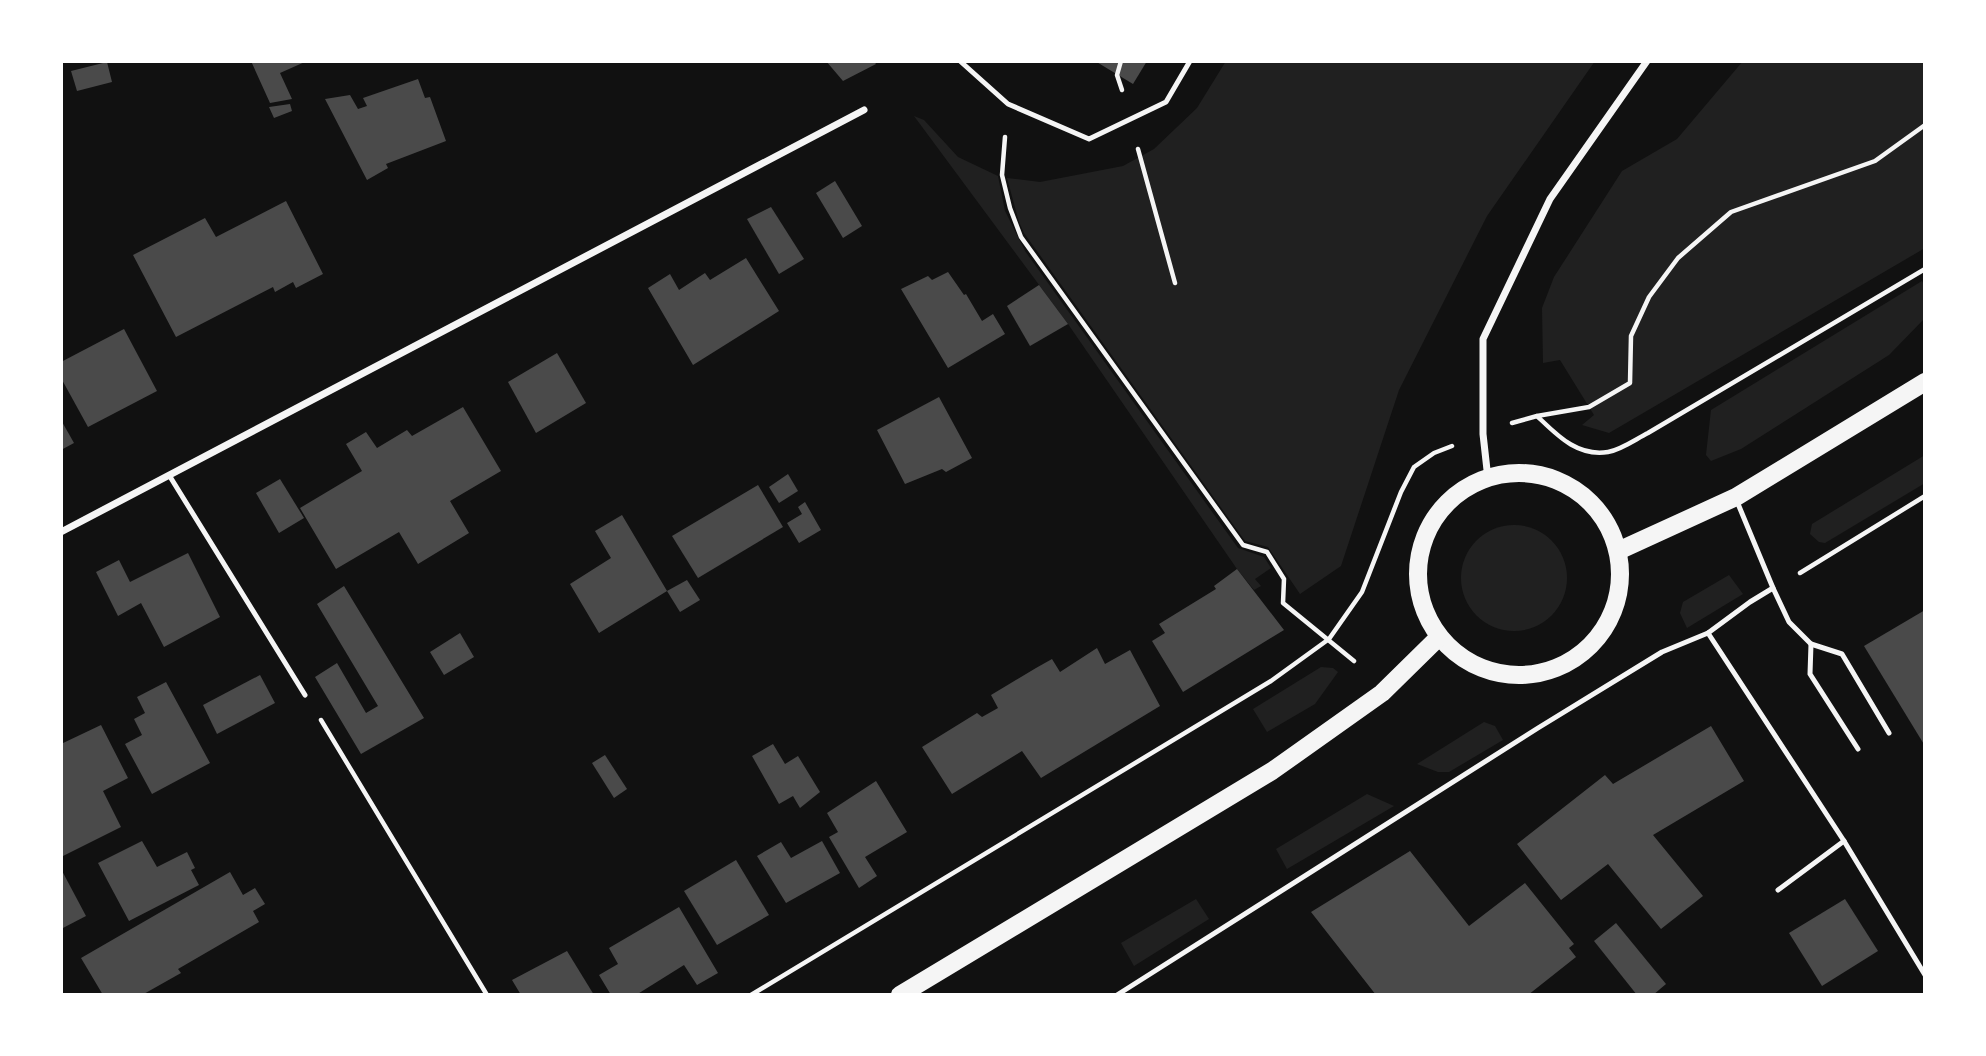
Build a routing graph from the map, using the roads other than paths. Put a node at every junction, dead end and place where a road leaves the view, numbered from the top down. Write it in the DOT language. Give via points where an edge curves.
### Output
graph roads {
  1 [pos="960,61"];
  2 [pos="1190,61"];
  3 [pos="1647,61"];
  4 [pos="864,110"];
  5 [pos="1925,382"];
  6 [pos="169,475"];
  7 [pos="1488,479"];
  8 [pos="1736,497"];
  9 [pos="61,532"];
  10 [pos="1618,551"];
  11 [pos="1773,589"];
  12 [pos="1708,633"];
  13 [pos="1439,637"];
  14 [pos="1811,644"];
  15 [pos="305,695"];
  16 [pos="1889,733"];
  17 [pos="1858,749"];
  18 [pos="1843,841"];
  19 [pos="1778,890"];
  20 [pos="1925,975"];
  21 [pos="900,995"];
  22 [pos="1117,995"];
  1 -- 2 [label="lane" via="1008,104 1089,139 1166,102"];
  3 -- 7 [label="street" via="1549,198 1483,339"];
  4 -- 6 [label="street"];
  5 -- 8 [label="main road"];
  6 -- 9 [label="street"];
  6 -- 15 [label="lane"];
  7 -- 10 [label="main road" via="1503,473 1555,478 1596,507"];
  7 -- 13 [label="main road" via="1447,501 1424,534 1416,569 1422,606"];
  8 -- 10 [label="main road"];
  8 -- 11 [label="lane"];
  10 -- 13 [label="main road" via="1620,586 1610,620 1589,648 1573,660 1540,674 1500,674 1468,662"];
  11 -- 12 [label="lane"];
  11 -- 14 [label="lane" via="1790,622"];
  12 -- 18 [label="lane"];
  12 -- 22 [label="lane" via="1651,659"];
  13 -- 21 [label="main road" via="1382,693 1272,771"];
  14 -- 16 [label="lane" via="1842,654"];
  14 -- 17 [label="lane" via="1810,674"];
  18 -- 19 [label="lane"];
  18 -- 20 [label="lane"];
}
